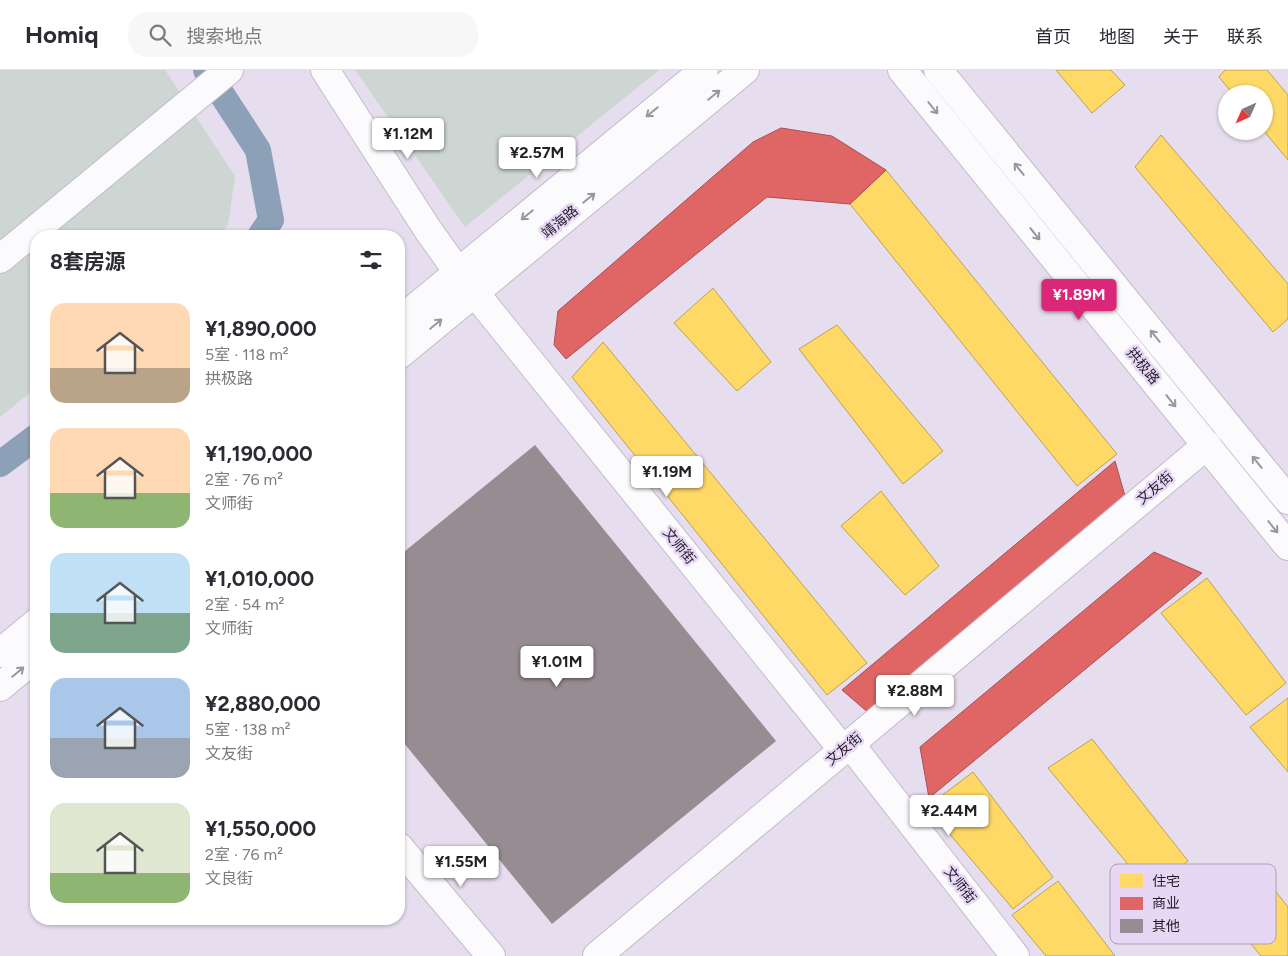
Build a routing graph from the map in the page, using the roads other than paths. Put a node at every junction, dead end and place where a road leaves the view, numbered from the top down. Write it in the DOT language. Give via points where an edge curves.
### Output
graph roads {
  1 [pos="229,70"];
  2 [pos="325,70"];
  3 [pos="704,70"];
  4 [pos="745,70"];
  5 [pos="902,70"];
  6 [pos="938,70"];
  7 [pos="35,230"];
  8 [pos="30,234"];
  9 [pos="0,259"];
  10 [pos="466,282"];
  11 [pos="405,318"];
  12 [pos="405,348"];
  13 [pos="1207,445"];
  14 [pos="1288,500"];
  15 [pos="1288,546"];
  16 [pos="30,628"];
  17 [pos="0,653"];
  18 [pos="30,662"];
  19 [pos="0,687"];
  20 [pos="846,747"];
  21 [pos="405,853"];
  22 [pos="491,956"];
  23 [pos="597,956"];
  24 [pos="1015,956"];
  1 -- 7 [label="street"];
  2 -- 10 [label="street, 文师街" via="428,230"];
  3 -- 10 [label="street, 靖海路, one-way"];
  10 -- 4 [label="street, 靖海路, one-way"];
  5 -- 13 [label="street, 拱极路, one-way"];
  14 -- 6 [label="street, 拱极路, one-way"];
  8 -- 9 [label="street"];
  10 -- 11 [label="street, 靖海路"];
  12 -- 10 [label="street, 靖海路, one-way"];
  10 -- 20 [label="street, 文师街"];
  13 -- 15 [label="street, 拱极路, one-way"];
  13 -- 20 [label="street, 文友街"];
  16 -- 17 [label="street"];
  19 -- 18 [label="street, one-way"];
  20 -- 23 [label="street, 文友街"];
  20 -- 24 [label="street, 文师街"];
  21 -- 22 [label="street"];
}
